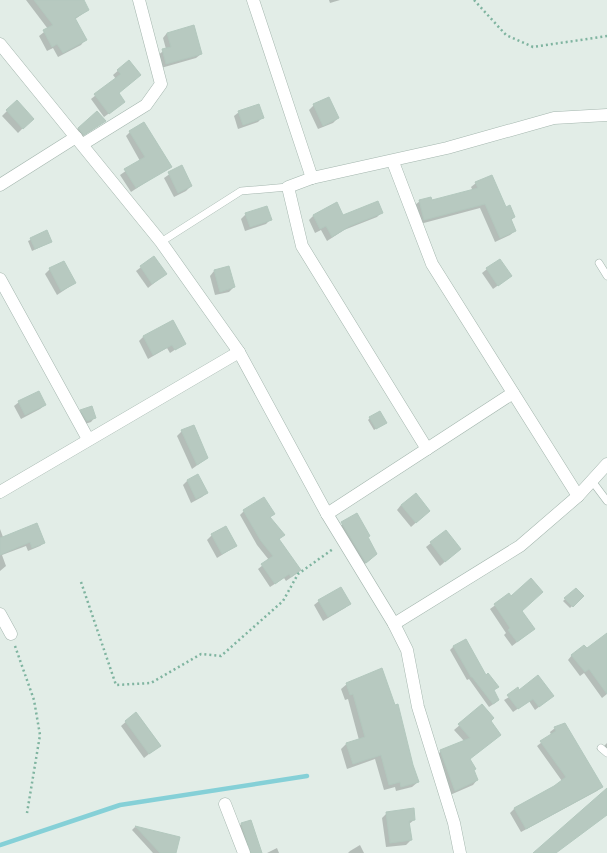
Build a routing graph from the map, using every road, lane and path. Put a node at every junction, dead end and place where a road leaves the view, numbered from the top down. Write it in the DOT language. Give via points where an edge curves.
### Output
graph roads {
  1 [pos="138,0"];
  2 [pos="253,0"];
  3 [pos="474,0"];
  4 [pos="607,36"];
  5 [pos="0,44"];
  6 [pos="607,115"];
  7 [pos="80,140"];
  8 [pos="392,162"];
  9 [pos="312,178"];
  10 [pos="0,185"];
  11 [pos="288,187"];
  12 [pos="161,242"];
  13 [pos="599,263"];
  14 [pos="607,276"];
  15 [pos="0,279"];
  16 [pos="239,352"];
  17 [pos="513,394"];
  18 [pos="88,439"];
  19 [pos="427,449"];
  20 [pos="607,464"];
  21 [pos="592,481"];
  22 [pos="0,492"];
  23 [pos="578,496"];
  24 [pos="607,500"];
  25 [pos="327,514"];
  26 [pos="344,541"];
  27 [pos="81,582"];
  28 [pos="0,614"];
  29 [pos="394,624"];
  30 [pos="11,634"];
  31 [pos="601,748"];
  32 [pos="607,753"];
  33 [pos="225,804"];
  34 [pos="27,813"];
  35 [pos="244,853"];
  36 [pos="460,853"];
  1 -- 7 [label="street" via="161,84 146,105"];
  2 -- 9 [label="street"];
  3 -- 4 [label="path" via="506,35 532,47"];
  5 -- 7 [label="street"];
  6 -- 8 [label="street" via="554,118"];
  7 -- 10 [label="street"];
  7 -- 12 [label="street"];
  8 -- 9 [label="street"];
  8 -- 17 [label="street" via="432,264"];
  9 -- 11 [label="street"];
  11 -- 12 [label="lane" via="241,191"];
  11 -- 19 [label="street" via="302,246"];
  12 -- 16 [label="street"];
  13 -- 14 [label="lane"];
  15 -- 18 [label="street"];
  16 -- 18 [label="street"];
  16 -- 25 [label="street"];
  17 -- 19 [label="street"];
  17 -- 23 [label="street"];
  18 -- 22 [label="street"];
  19 -- 25 [label="street"];
  20 -- 21 [label="street"];
  21 -- 23 [label="street"];
  21 -- 24 [label="lane"];
  23 -- 29 [label="street" via="520,546"];
  25 -- 26 [label="street"];
  26 -- 27 [label="path" via="298,574 283,601 221,656 201,654 150,683 116,685"];
  26 -- 29 [label="street"];
  28 -- 30 [label="street"];
  29 -- 36 [label="street" via="407,650 418,707 454,824"];
  30 -- 34 [label="path" via="34,700 40,735"];
  31 -- 32 [label="lane"];
  33 -- 35 [label="street"];
}
